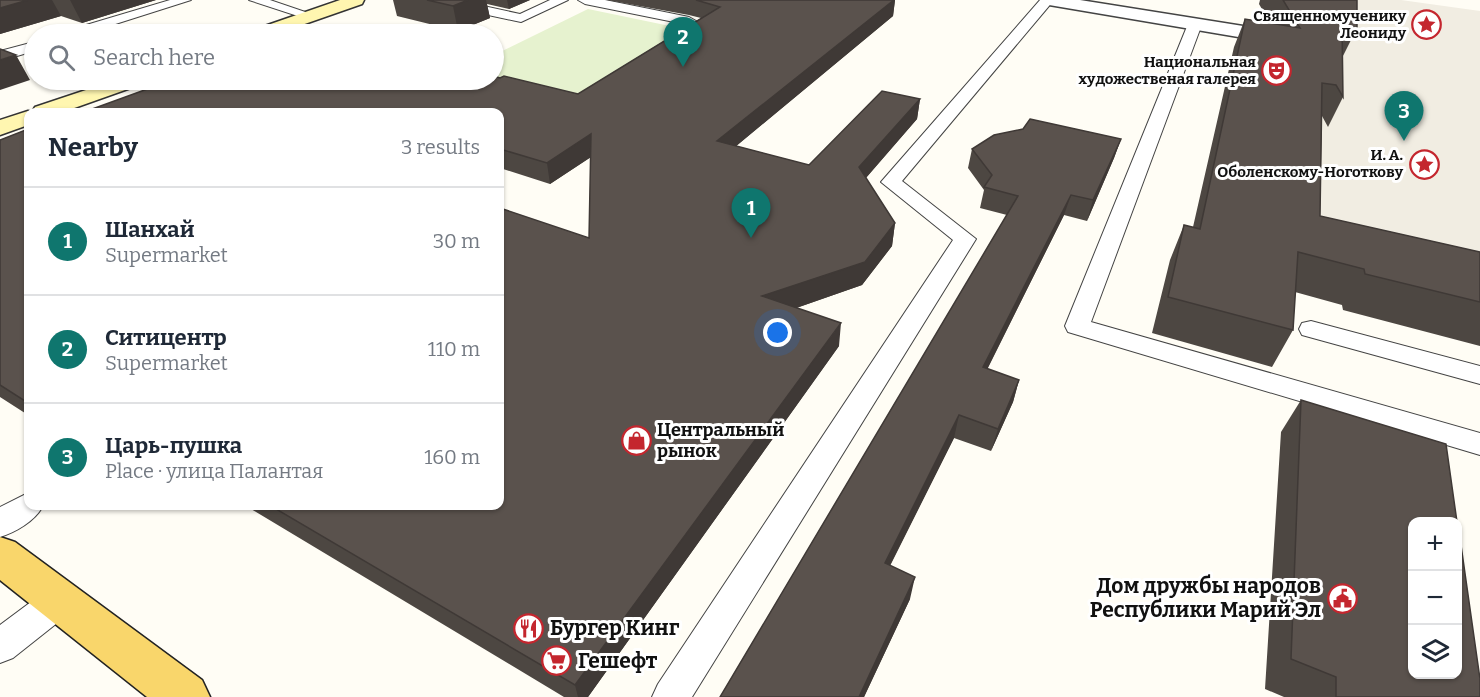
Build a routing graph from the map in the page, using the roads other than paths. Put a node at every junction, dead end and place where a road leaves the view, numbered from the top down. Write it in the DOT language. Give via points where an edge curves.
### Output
graph roads {
  1 [pos="184,0"];
  2 [pos="256,0"];
  3 [pos="356,0"];
  4 [pos="438,0"];
  5 [pos="561,0"];
  6 [pos="585,0"];
  7 [pos="1048,0"];
  8 [pos="310,16"];
  9 [pos="689,21"];
  10 [pos="104,24"];
  11 [pos="288,24"];
  12 [pos="1195,24"];
  13 [pos="1262,35"];
  14 [pos="24,49"];
  15 [pos="0,56"];
  16 [pos="106,90"];
  17 [pos="54,108"];
  18 [pos="24,119"];
  19 [pos="0,128"];
  20 [pos="1311,329"];
  21 [pos="1480,375"];
  22 [pos="1480,444"];
  23 [pos="24,509"];
  24 [pos="0,524"];
  25 [pos="0,555"];
  26 [pos="59,601"];
  27 [pos="0,646"];
  28 [pos="185,697"];
  29 [pos="671,697"];
  1 -- 10 [label="lane"];
  2 -- 8 [label="lane"];
  3 -- 8 [label="street"];
  4 -- 5 [label="lane" via="521,18"];
  6 -- 9 [label="lane"];
  7 -- 12 [label="street"];
  7 -- 29 [label="lane" via="891,182 965,239"];
  8 -- 11 [label="street"];
  12 -- 13 [label="street"];
  12 -- 22 [label="lane" via="1077,326"];
  14 -- 15 [label="lane"];
  16 -- 17 [label="street"];
  18 -- 19 [label="street"];
  20 -- 21 [label="lane"];
  23 -- 24 [label="lane"];
  25 -- 26 [label="main road"];
  26 -- 27 [label="lane"];
  26 -- 28 [label="main road"];
}
